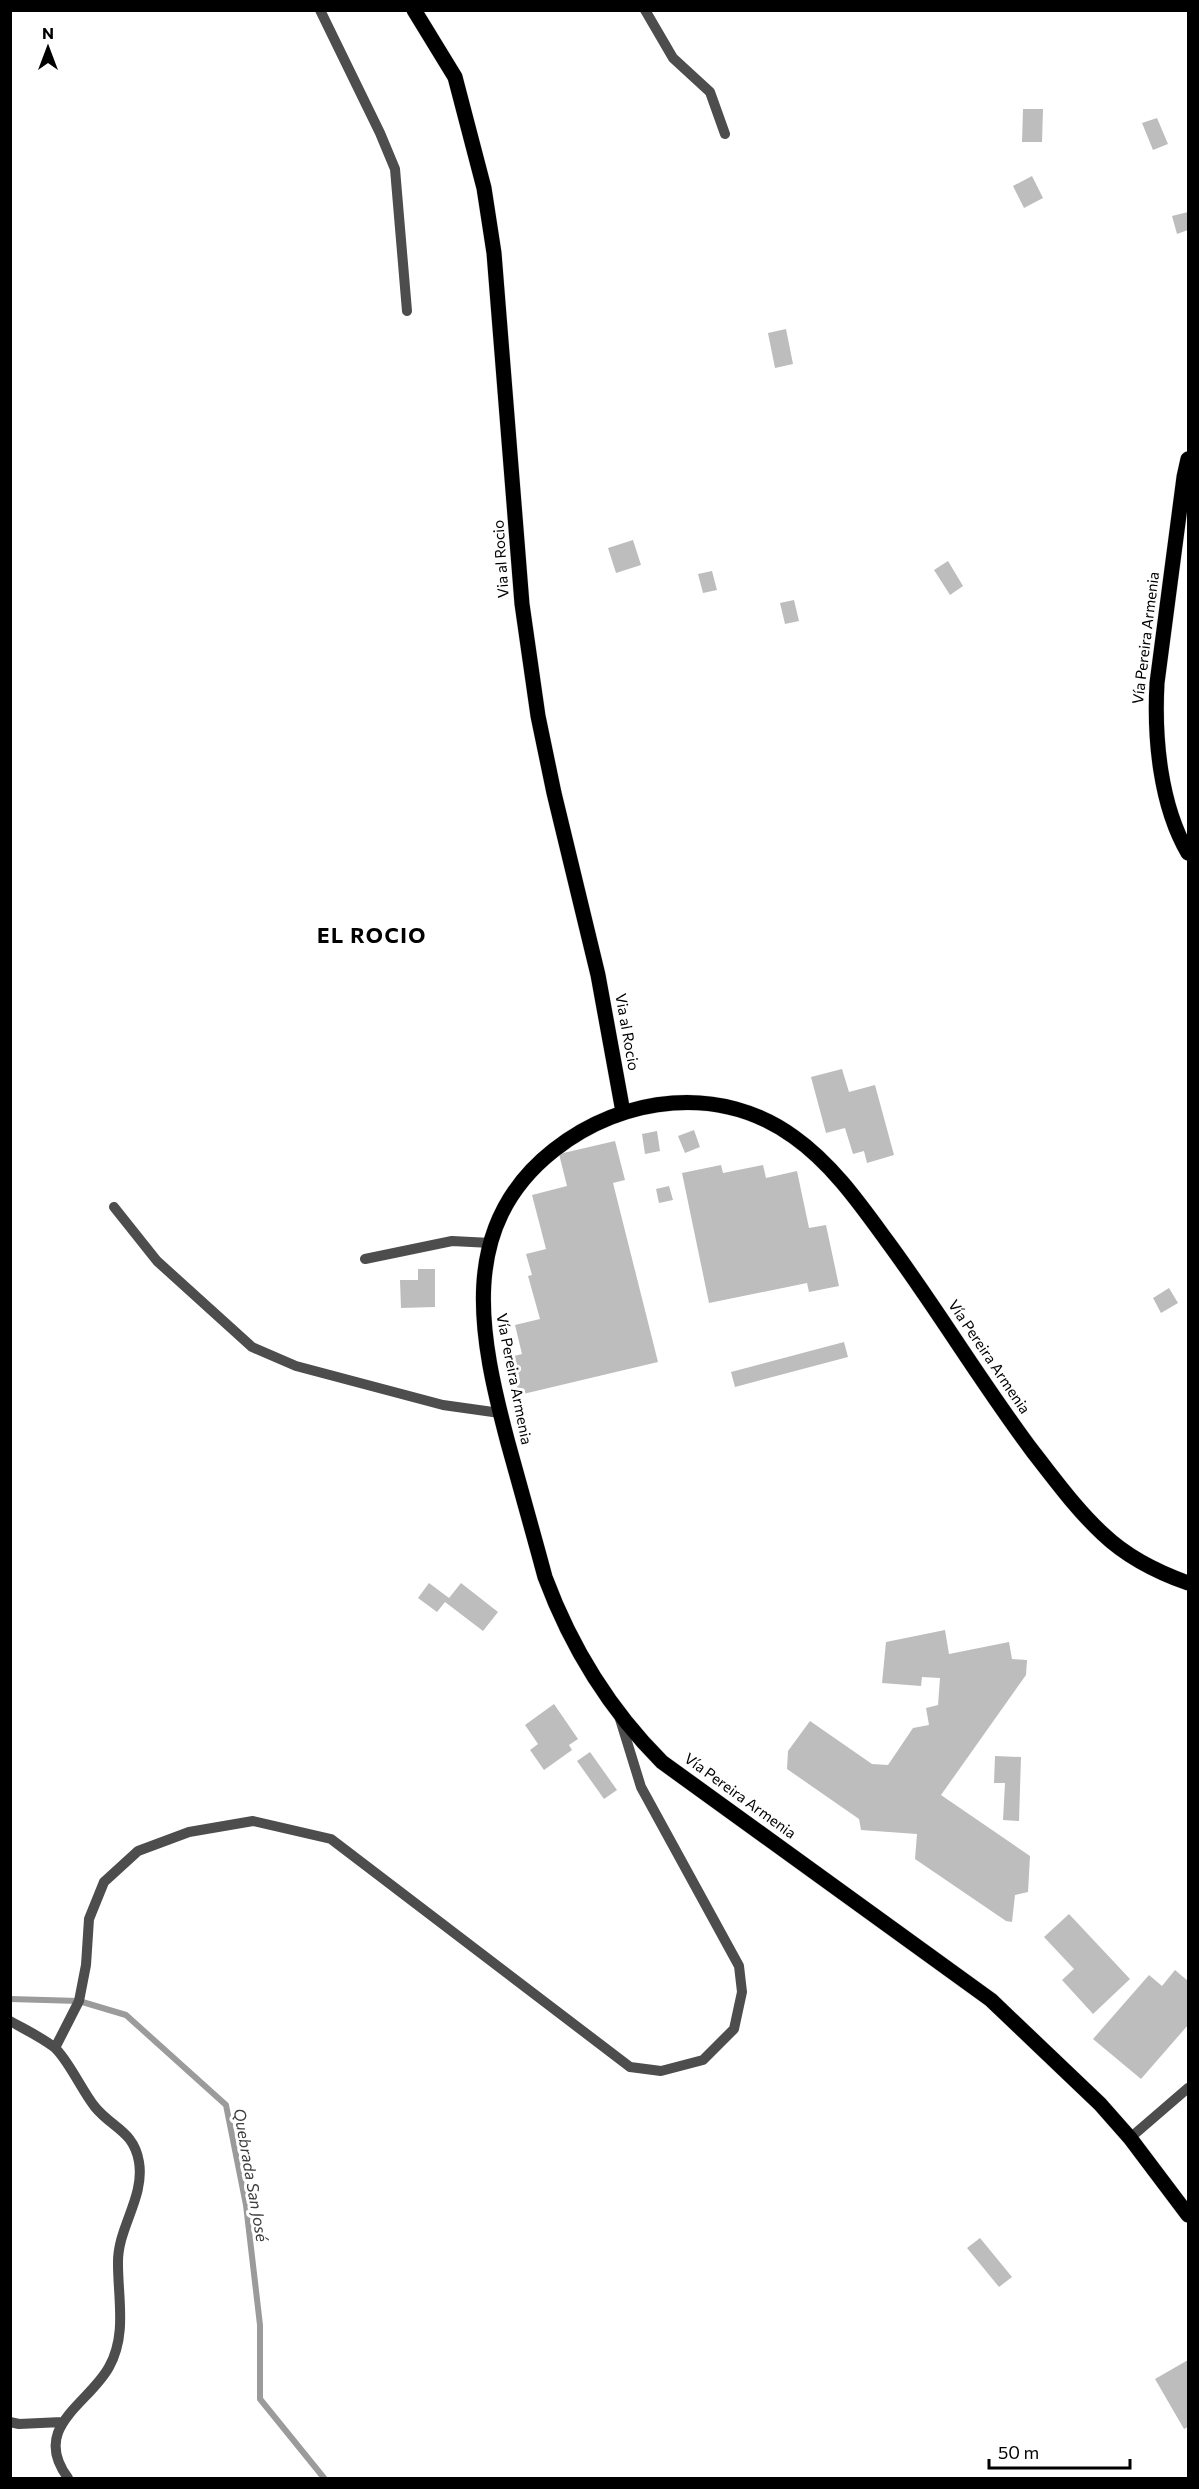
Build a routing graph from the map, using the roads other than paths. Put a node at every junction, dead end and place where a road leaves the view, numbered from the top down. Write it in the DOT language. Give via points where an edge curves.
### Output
graph roads {
  1 [pos="320,10"];
  2 [pos="414,10"];
  3 [pos="645,10"];
  4 [pos="725,134"];
  5 [pos="407,311"];
  6 [pos="1188,459"];
  7 [pos="1188,854"];
  8 [pos="623,1112"];
  9 [pos="114,1207"];
  10 [pos="490,1243"];
  11 [pos="365,1259"];
  12 [pos="500,1413"];
  13 [pos="1188,1583"];
  14 [pos="618,1714"];
  15 [pos="10,2021"];
  16 [pos="55,2048"];
  17 [pos="1188,2088"];
  18 [pos="1130,2138"];
  19 [pos="1188,2215"];
  20 [pos="10,2422"];
  21 [pos="62,2422"];
  22 [pos="68,2478"];
  1 -- 5 [label="street" via="395,169"];
  2 -- 8 [label="main road, Via al Rocio" via="454,77 484,188 495,265 522,604 538,716 602,993"];
  3 -- 4 [label="street" via="674,58 710,92"];
  6 -- 7 [label="main road, Vía Pereira Armenia" via="1155,716 1167,795"];
  8 -- 10 [label="main road, Vía Pereira Armenia" via="593,1123 544,1158 504,1207"];
  8 -- 13 [label="main road, Vía Pereira Armenia" via="674,1102 718,1105 770,1121 797,1139 855,1197 1013,1426 1084,1515 1122,1550 1163,1574"];
  9 -- 12 [label="street" via="157,1261 252,1347 296,1366 443,1405"];
  10 -- 11 [label="street" via="452,1241"];
  10 -- 12 [label="main road, Vía Pereira Armenia" via="482,1318"];
  12 -- 14 [label="main road, Vía Pereira Armenia" via="545,1577 561,1620"];
  14 -- 16 [label="street" via="641,1787 739,1966 742,1992 734,2029 703,2060 661,2071 630,2067 331,1839 253,1821 189,1832 138,1851 104,1882 89,1919 79,2001"];
  14 -- 18 [label="main road, Vía Pereira Armenia" via="662,1762 991,2001 1065,2069"];
  15 -- 16 [label="street"];
  16 -- 21 [label="street" via="96,2109 130,2138 139,2163 138,2193 122,2230 118,2262 119,2342 109,2369"];
  17 -- 18 [label="street"];
  18 -- 19 [label="main road, Vía Pereira Armenia"];
  20 -- 21 [label="street"];
  21 -- 22 [label="street" via="56,2448 61,2469"];
}
